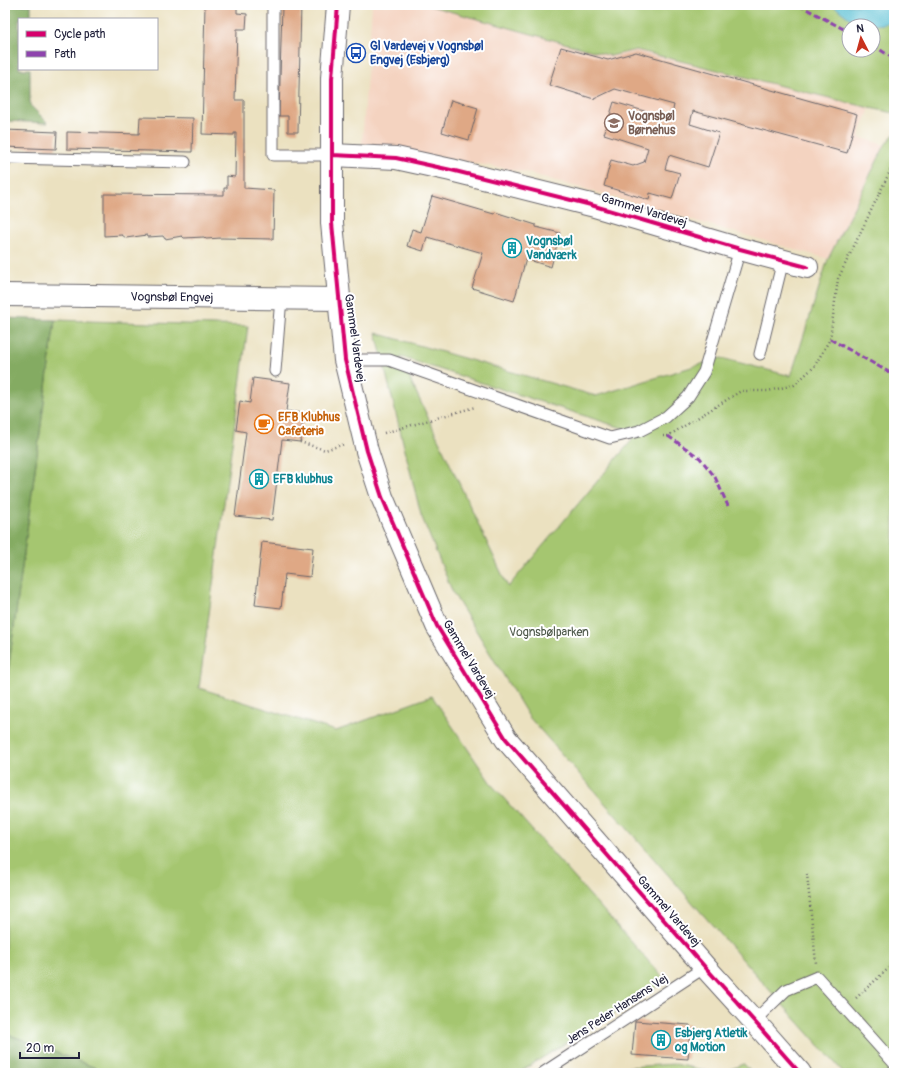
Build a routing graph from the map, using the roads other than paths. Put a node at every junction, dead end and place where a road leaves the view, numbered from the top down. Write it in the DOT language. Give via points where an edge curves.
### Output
graph roads {
  1 [pos="273,5"];
  2 [pos="338,5"];
  3 [pos="332,155"];
  4 [pos="5,158"];
  5 [pos="185,162"];
  6 [pos="740,249"];
  7 [pos="783,260"];
  8 [pos="807,267"];
  9 [pos="5,295"];
  10 [pos="281,298"];
  11 [pos="339,299"];
  12 [pos="760,354"];
  13 [pos="345,360"];
  14 [pos="275,371"];
  15 [pos="705,967"];
  16 [pos="754,1021"];
  17 [pos="894,1063"];
  18 [pos="543,1073"];
  19 [pos="800,1073"];
  1 -- 3 [label="lane" via="273,155"];
  2 -- 3 [label="street, Gammel Vardevej" via="332,78"];
  3 -- 6 [label="street, Gammel Vardevej" via="396,158 451,170 591,205"];
  3 -- 11 [label="street, Gammel Vardevej" via="332,223"];
  4 -- 5 [label="lane"];
  6 -- 7 [label="street, Gammel Vardevej"];
  6 -- 13 [label="lane" via="704,372 688,397 666,417 639,431 610,438 389,360"];
  7 -- 8 [label="street, Gammel Vardevej"];
  7 -- 12 [label="lane"];
  9 -- 10 [label="street, Vognsbøl Engvej"];
  10 -- 11 [label="street, Vognsbøl Engvej"];
  10 -- 14 [label="lane"];
  11 -- 13 [label="street, Gammel Vardevej"];
  13 -- 15 [label="street, Gammel Vardevej" via="366,451 382,497 437,626 506,739"];
  15 -- 16 [label="street, Gammel Vardevej"];
  15 -- 18 [label="lane, Jens Peder Hansens Vej"];
  16 -- 17 [label="lane" via="786,990 817,978"];
  16 -- 19 [label="street, Gammel Vardevej"];
}
